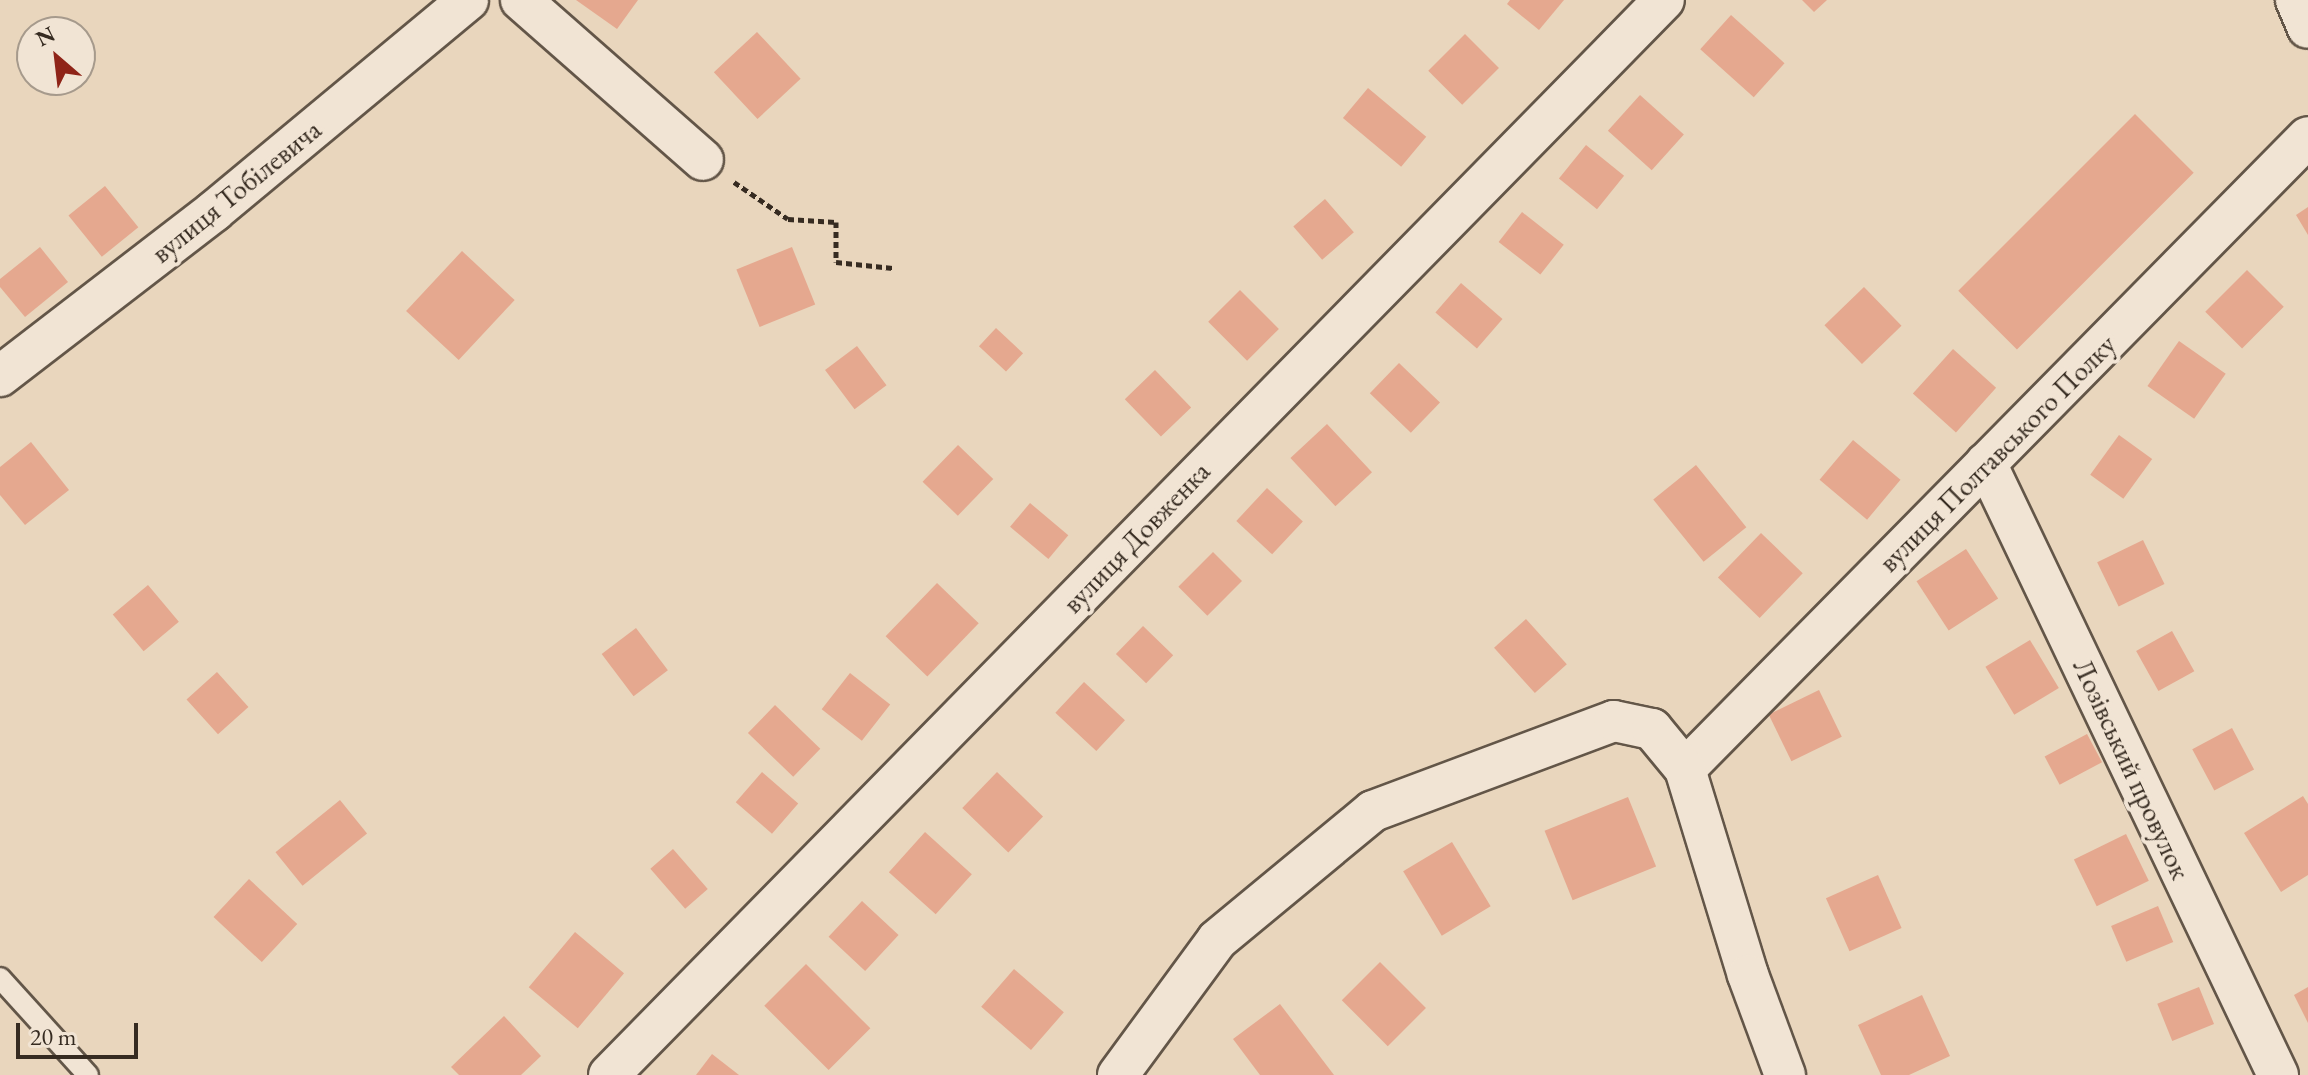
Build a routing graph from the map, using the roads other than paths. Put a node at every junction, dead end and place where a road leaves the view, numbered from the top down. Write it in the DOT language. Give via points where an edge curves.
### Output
graph roads {
  1 [pos="468,0"];
  2 [pos="521,0"];
  3 [pos="1664,0"];
  4 [pos="2296,0"];
  5 [pos="2308,28"];
  6 [pos="2308,137"];
  7 [pos="703,160"];
  8 [pos="0,376"];
  9 [pos="1986,463"];
  10 [pos="1685,769"];
  11 [pos="0,978"];
  12 [pos="88,1075"];
  13 [pos="609,1075"];
  14 [pos="1118,1075"];
  15 [pos="1785,1075"];
  16 [pos="2278,1075"];
  1 -- 8 [label="street, вулиця Тобілевича" via="214,211"];
  2 -- 7 [label="street"];
  3 -- 13 [label="street, вулиця Довженка"];
  4 -- 5 [label="street"];
  6 -- 9 [label="street, вулиця Полтавського Полку"];
  9 -- 10 [label="street, вулиця Полтавського Полку"];
  9 -- 16 [label="street, Лозівський провулок"];
  10 -- 14 [label="street" via="1652,729 1614,721 1373,811 1217,940"];
  10 -- 15 [label="street" via="1748,975"];
  11 -- 12 [label="lane"];
}
